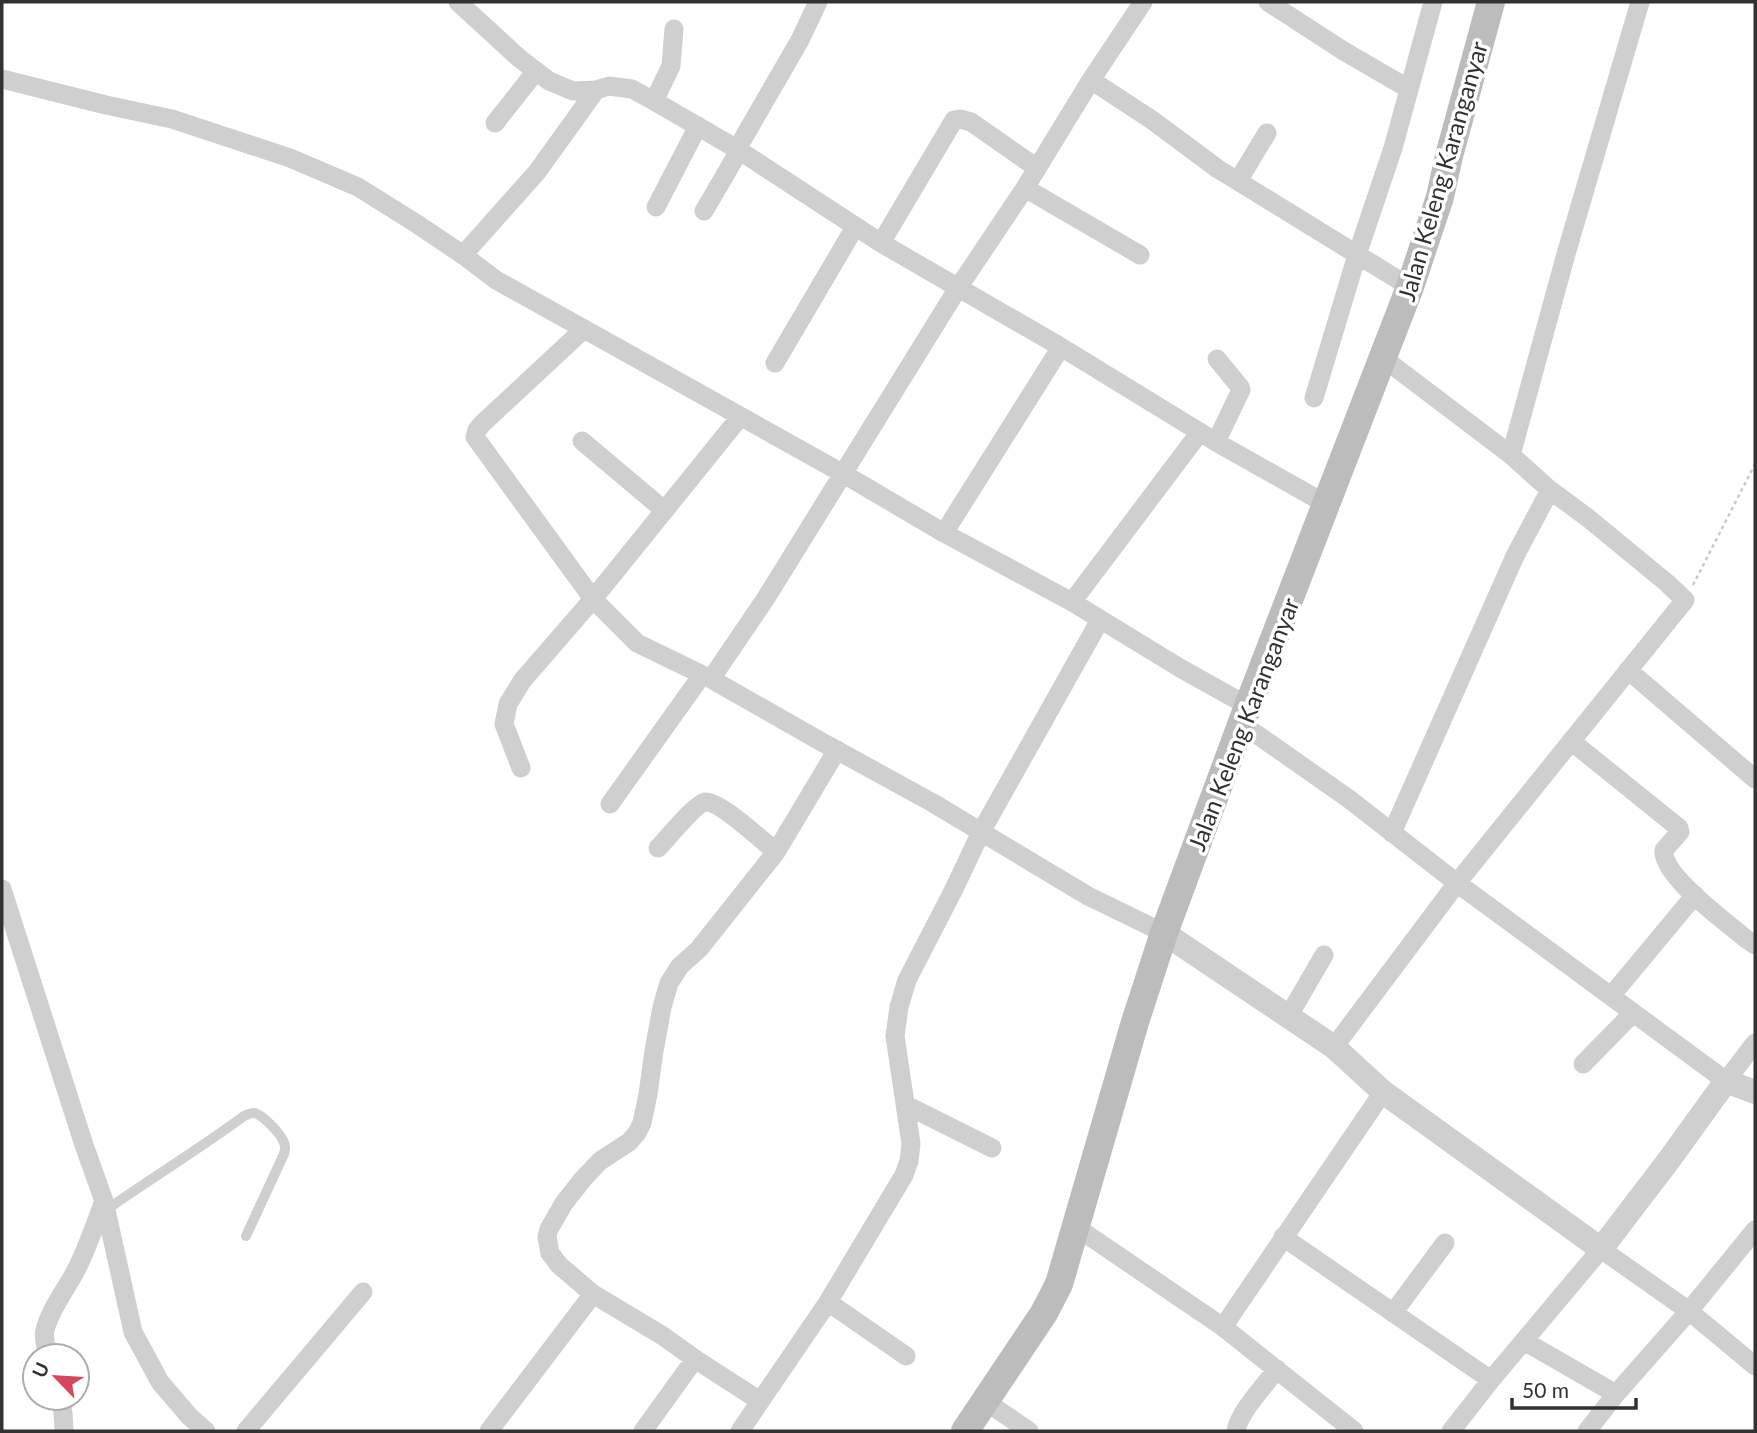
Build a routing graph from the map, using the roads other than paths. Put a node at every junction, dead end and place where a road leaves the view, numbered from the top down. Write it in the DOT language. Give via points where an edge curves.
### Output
graph roads {
  1 [pos="458,2"];
  2 [pos="818,2"];
  3 [pos="1143,2"];
  4 [pos="1268,2"];
  5 [pos="1433,2"];
  6 [pos="1490,2"];
  7 [pos="1640,2"];
  8 [pos="674,29"];
  9 [pos="536,71"];
  10 [pos="2,79"];
  11 [pos="1091,80"];
  12 [pos="1409,89"];
  13 [pos="596,90"];
  14 [pos="654,101"];
  15 [pos="495,123"];
  16 [pos="698,126"];
  17 [pos="1267,133"];
  18 [pos="738,150"];
  19 [pos="1037,168"];
  20 [pos="1238,181"];
  21 [pos="1025,188"];
  22 [pos="656,207"];
  23 [pos="704,211"];
  24 [pos="855,227"];
  25 [pos="881,243"];
  26 [pos="463,255"];
  27 [pos="1140,256"];
  28 [pos="1372,264"];
  29 [pos="1410,287"];
  30 [pos="958,288"];
  31 [pos="584,329"];
  32 [pos="1061,347"];
  33 [pos="1383,358"];
  34 [pos="1217,359"];
  35 [pos="775,363"];
  36 [pos="1314,398"];
  37 [pos="740,417"];
  38 [pos="1208,437"];
  39 [pos="582,441"];
  40 [pos="1511,455"];
  41 [pos="842,473"];
  42 [pos="1550,490"];
  43 [pos="1326,504"];
  44 [pos="664,510"];
  45 [pos="944,533"];
  46 [pos="593,599"];
  47 [pos="1072,603"];
  48 [pos="1100,620"];
  49 [pos="1628,670"];
  50 [pos="707,677"];
  51 [pos="1245,715"];
  52 [pos="1571,741"];
  53 [pos="837,750"];
  54 [pos="521,768"];
  55 [pos="1755,779"];
  56 [pos="610,804"];
  57 [pos="981,832"];
  58 [pos="1392,833"];
  59 [pos="658,848"];
  60 [pos="776,852"];
  61 [pos="1457,883"];
  62 [pos="2,889"];
  63 [pos="1695,895"];
  64 [pos="1164,933"];
  65 [pos="1755,945"];
  66 [pos="1324,955"];
  67 [pos="1611,996"];
  68 [pos="1633,1013"];
  69 [pos="1288,1017"];
  70 [pos="1755,1042"];
  71 [pos="1334,1047"];
  72 [pos="1583,1064"];
  73 [pos="1726,1081"];
  74 [pos="1383,1092"];
  75 [pos="1755,1092"];
  76 [pos="906,1105"];
  77 [pos="992,1148"];
  78 [pos="105,1205"];
  79 [pos="1076,1227"];
  80 [pos="1755,1230"];
  81 [pos="246,1236"];
  82 [pos="1283,1237"];
  83 [pos="1445,1243"];
  84 [pos="1601,1249"];
  85 [pos="363,1292"];
  86 [pos="593,1294"];
  87 [pos="828,1303"];
  88 [pos="1689,1311"];
  89 [pos="1393,1313"];
  90 [pos="1223,1327"];
  91 [pos="1524,1341"];
  92 [pos="46,1342"];
  93 [pos="906,1356"];
  94 [pos="695,1359"];
  95 [pos="1755,1366"];
  96 [pos="1277,1369"];
  97 [pos="1491,1380"];
  98 [pos="1616,1394"];
  99 [pos="760,1401"];
  100 [pos="985,1401"];
  101 [pos="64,1412"];
  102 [pos="64,1431"];
  103 [pos="206,1431"];
  104 [pos="246,1431"];
  105 [pos="489,1431"];
  106 [pos="643,1431"];
  107 [pos="740,1431"];
  108 [pos="965,1431"];
  109 [pos="1029,1431"];
  110 [pos="1236,1431"];
  111 [pos="1354,1431"];
  112 [pos="1451,1431"];
  113 [pos="1587,1431"];
  1 -- 9 [label="street"];
  2 -- 18 [label="street"];
  3 -- 11 [label="street"];
  4 -- 12 [label="street"];
  5 -- 12 [label="street"];
  6 -- 29 [label="main road, Jalan Keleng Karanganyar" via="1440,197"];
  7 -- 40 [label="street"];
  8 -- 14 [label="street" via="671,66"];
  9 -- 13 [label="street" via="573,91"];
  9 -- 15 [label="street"];
  10 -- 26 [label="street" via="194,125 290,158 358,187"];
  11 -- 19 [label="street"];
  11 -- 20 [label="street"];
  12 -- 28 [label="street"];
  13 -- 14 [label="street" via="609,86 632,89"];
  13 -- 26 [label="street" via="537,172"];
  14 -- 16 [label="street"];
  16 -- 18 [label="street"];
  16 -- 22 [label="street"];
  17 -- 20 [label="street"];
  18 -- 23 [label="street"];
  18 -- 24 [label="street"];
  19 -- 21 [label="street"];
  19 -- 25 [label="street" via="971,122 954,120"];
  20 -- 28 [label="street"];
  21 -- 27 [label="street"];
  21 -- 30 [label="street"];
  24 -- 25 [label="street"];
  24 -- 35 [label="street"];
  25 -- 30 [label="street"];
  26 -- 31 [label="street" via="496,281"];
  28 -- 29 [label="street"];
  28 -- 36 [label="street"];
  29 -- 33 [label="main road, Jalan Keleng Karanganyar"];
  30 -- 32 [label="street"];
  30 -- 41 [label="street"];
  31 -- 37 [label="street"];
  31 -- 46 [label="street" via="483,423 475,437"];
  32 -- 38 [label="street"];
  32 -- 45 [label="street"];
  33 -- 40 [label="street"];
  33 -- 43 [label="main road, Jalan Keleng Karanganyar"];
  34 -- 38 [label="street" via="1241,390"];
  37 -- 41 [label="street"];
  37 -- 44 [label="street"];
  38 -- 43 [label="street"];
  38 -- 47 [label="street"];
  39 -- 44 [label="street"];
  40 -- 42 [label="street"];
  41 -- 45 [label="street"];
  41 -- 50 [label="street" via="766,598"];
  42 -- 49 [label="street" via="1685,600"];
  42 -- 58 [label="street" via="1515,556"];
  43 -- 51 [label="main road, Jalan Keleng Karanganyar"];
  44 -- 46 [label="street"];
  45 -- 47 [label="street"];
  46 -- 50 [label="street" via="636,643"];
  46 -- 54 [label="street" via="522,681 508,704 504,724"];
  47 -- 48 [label="street"];
  48 -- 51 [label="street" via="1198,677"];
  48 -- 57 [label="street"];
  49 -- 52 [label="street"];
  49 -- 55 [label="street"];
  50 -- 53 [label="street"];
  50 -- 56 [label="street"];
  51 -- 58 [label="street"];
  51 -- 64 [label="main road, Jalan Keleng Karanganyar"];
  52 -- 61 [label="street"];
  52 -- 63 [label="street" via="1679,828 1665,848 1664,859"];
  53 -- 57 [label="street"];
  53 -- 60 [label="street"];
  57 -- 64 [label="street" via="1088,896"];
  57 -- 76 [label="street" via="907,980 899,1007 895,1035"];
  58 -- 61 [label="street"];
  59 -- 60 [label="street" via="705,802 730,813"];
  60 -- 86 [label="street" via="669,983 642,1123 636,1133 583,1179 549,1228 550,1253"];
  61 -- 67 [label="street"];
  61 -- 71 [label="street"];
  62 -- 78 [label="street"];
  63 -- 65 [label="street"];
  63 -- 67 [label="street"];
  64 -- 69 [label="street"];
  64 -- 79 [label="main road, Jalan Keleng Karanganyar"];
  66 -- 69 [label="street"];
  67 -- 68 [label="street"];
  68 -- 72 [label="street"];
  68 -- 73 [label="street"];
  69 -- 71 [label="street"];
  70 -- 73 [label="street"];
  71 -- 74 [label="street"];
  73 -- 75 [label="street"];
  73 -- 84 [label="street"];
  74 -- 82 [label="street"];
  74 -- 84 [label="street"];
  76 -- 77 [label="street"];
  76 -- 87 [label="street" via="911,1144 904,1175"];
  78 -- 81 [label="lane" via="252,1113 272,1125 286,1146"];
  78 -- 92 [label="street" via="81,1262 45,1327"];
  78 -- 103 [label="street" via="133,1332 160,1382"];
  79 -- 90 [label="street"];
  79 -- 100 [label="main road, Jalan Keleng Karanganyar" via="1052,1299"];
  80 -- 88 [label="street"];
  82 -- 89 [label="street"];
  82 -- 90 [label="street"];
  83 -- 89 [label="street"];
  84 -- 88 [label="street"];
  84 -- 91 [label="street"];
  85 -- 104 [label="street"];
  86 -- 94 [label="street"];
  86 -- 105 [label="street"];
  87 -- 93 [label="street"];
  87 -- 99 [label="street"];
  88 -- 95 [label="street"];
  88 -- 98 [label="street"];
  89 -- 97 [label="street"];
  90 -- 96 [label="street"];
  91 -- 97 [label="street"];
  91 -- 98 [label="street"];
  94 -- 99 [label="street"];
  94 -- 106 [label="street"];
  96 -- 110 [label="street"];
  96 -- 111 [label="street"];
  97 -- 112 [label="street"];
  98 -- 113 [label="street"];
  99 -- 107 [label="street"];
  100 -- 108 [label="main road, Jalan Keleng Karanganyar"];
  100 -- 109 [label="street"];
  101 -- 102 [label="street"];
}
